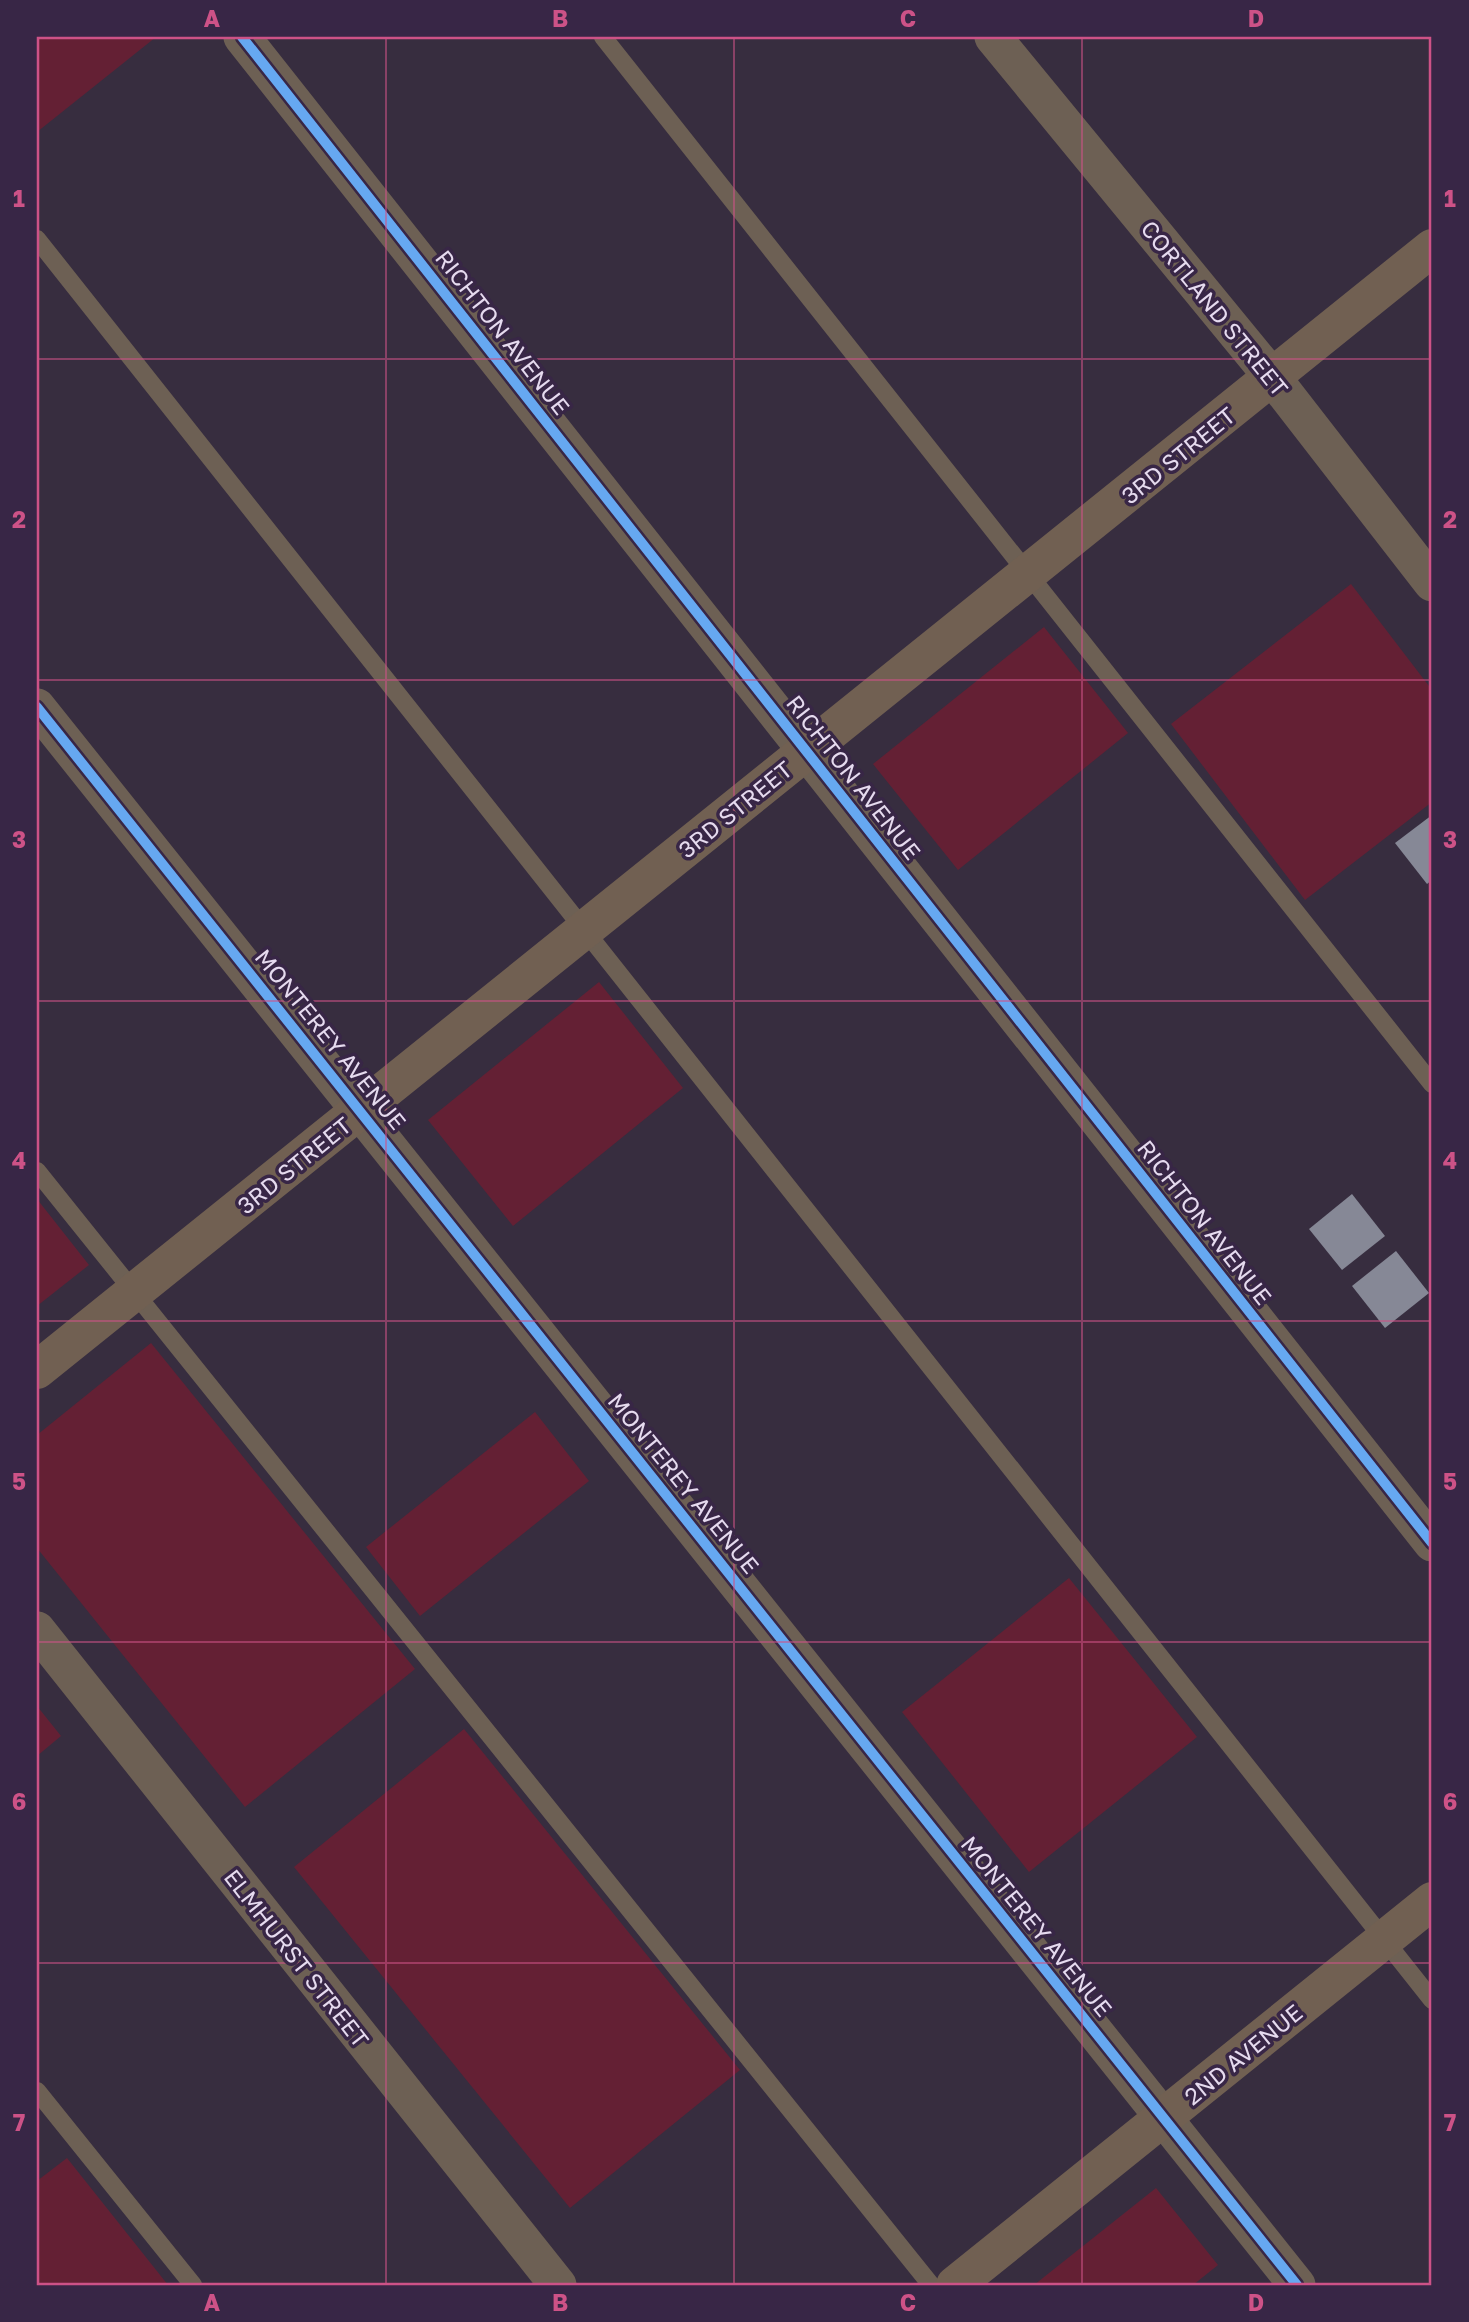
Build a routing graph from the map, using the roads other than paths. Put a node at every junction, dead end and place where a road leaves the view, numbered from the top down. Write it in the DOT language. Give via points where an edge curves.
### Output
graph roads {
  1 [pos="242,37"];
  2 [pos="603,37"];
  3 [pos="993,37"];
  4 [pos="37,239"];
  5 [pos="1432,248"];
  6 [pos="1273,378"];
  7 [pos="1030,573"];
  8 [pos="1432,583"];
  9 [pos="37,707"];
  10 [pos="807,750"];
  11 [pos="583,930"];
  12 [pos="1432,1084"];
  13 [pos="361,1111"];
  14 [pos="37,1171"];
  15 [pos="133,1294"];
  16 [pos="37,1370"];
  17 [pos="1432,1544"];
  18 [pos="37,1630"];
  19 [pos="1432,1901"];
  20 [pos="1384,1940"];
  21 [pos="1432,2000"];
  22 [pos="37,2091"];
  23 [pos="1163,2118"];
  24 [pos="193,2285"];
  25 [pos="558,2285"];
  26 [pos="931,2285"];
  27 [pos="955,2285"];
  28 [pos="1297,2285"];
  1 -- 10 [label="street, RICHTON AVENUE"];
  2 -- 7 [label="lane"];
  3 -- 6 [label="street, CORTLAND STREET"];
  4 -- 11 [label="lane"];
  5 -- 6 [label="street, 3RD STREET"];
  6 -- 7 [label="street, 3RD STREET"];
  6 -- 8 [label="street, CORTLAND STREET"];
  7 -- 10 [label="street, 3RD STREET"];
  7 -- 12 [label="lane"];
  9 -- 13 [label="street, MONTEREY AVENUE"];
  10 -- 11 [label="street, 3RD STREET"];
  10 -- 17 [label="street, RICHTON AVENUE"];
  11 -- 13 [label="street, 3RD STREET"];
  11 -- 20 [label="lane"];
  13 -- 15 [label="street, 3RD STREET"];
  13 -- 23 [label="street, MONTEREY AVENUE"];
  14 -- 15 [label="lane"];
  15 -- 16 [label="street, 3RD STREET"];
  15 -- 26 [label="lane"];
  18 -- 25 [label="street, ELMHURST STREET"];
  19 -- 20 [label="street, 2ND AVENUE"];
  20 -- 21 [label="lane"];
  20 -- 23 [label="street, 2ND AVENUE"];
  22 -- 24 [label="lane"];
  23 -- 27 [label="street, 2ND AVENUE"];
  23 -- 28 [label="street, MONTEREY AVENUE"];
}
